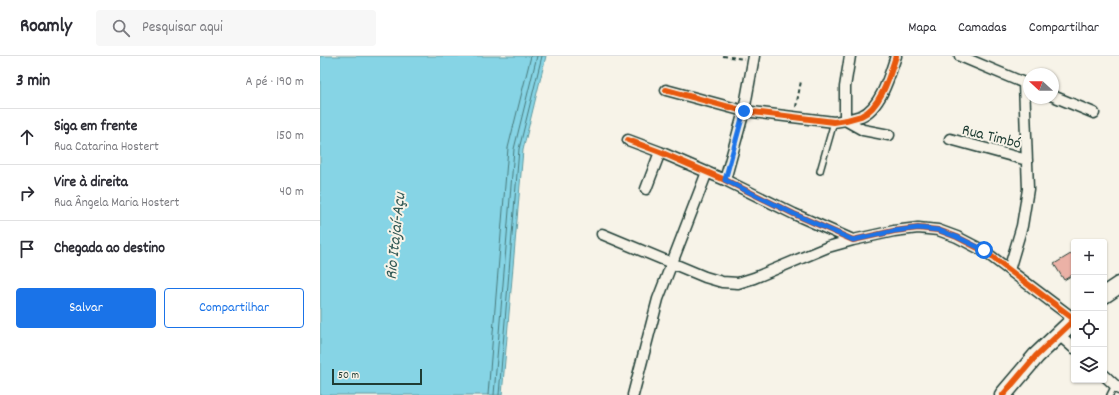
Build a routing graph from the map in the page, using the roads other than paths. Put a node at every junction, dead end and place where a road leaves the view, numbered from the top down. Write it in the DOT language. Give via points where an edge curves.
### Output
graph roads {
  1 [pos="850,56"];
  2 [pos="896,56"];
  3 [pos="960,56"];
  4 [pos="753,58"];
  5 [pos="1023,82"];
  6 [pos="666,90"];
  7 [pos="1059,98"];
  8 [pos="1027,104"];
  9 [pos="744,111"];
  10 [pos="1094,113"];
  11 [pos="845,120"];
  12 [pos="834,122"];
  13 [pos="889,136"];
  14 [pos="628,140"];
  15 [pos="950,140"];
  16 [pos="660,152"];
  17 [pos="1027,160"];
  18 [pos="820,171"];
  19 [pos="707,172"];
  20 [pos="725,180"];
  21 [pos="646,189"];
  22 [pos="602,234"];
  23 [pos="853,240"];
  24 [pos="671,263"];
  25 [pos="1009,270"];
  26 [pos="1119,285"];
  27 [pos="1107,293"];
  28 [pos="1071,317"];
  29 [pos="1071,322"];
  30 [pos="1058,334"];
  31 [pos="1073,347"];
  32 [pos="1107,378"];
  33 [pos="1117,387"];
  34 [pos="633,395"];
  35 [pos="1003,395"];
  36 [pos="1110,395"];
  1 -- 11 [label="street" via="845,87"];
  2 -- 11 [label="street" via="885,88 872,108 862,116"];
  3 -- 5 [label="street"];
  4 -- 9 [label="street"];
  6 -- 9 [label="street"];
  7 -- 10 [label="street"];
  8 -- 17 [label="street"];
  9 -- 12 [label="street"];
  9 -- 20 [label="street"];
  11 -- 12 [label="street"];
  11 -- 13 [label="street" via="863,130"];
  12 -- 18 [label="lane"];
  14 -- 16 [label="street"];
  15 -- 17 [label="street, Rua Timbó"];
  16 -- 19 [label="street"];
  16 -- 21 [label="street"];
  17 -- 25 [label="street" via="1027,205"];
  19 -- 20 [label="street"];
  19 -- 24 [label="street"];
  20 -- 23 [label="street"];
  22 -- 24 [label="street"];
  23 -- 24 [label="street" via="828,247 738,283 716,281"];
  23 -- 25 [label="street" via="918,228 938,230 984,250"];
  24 -- 34 [label="street" via="658,299"];
  25 -- 28 [label="street"];
  26 -- 27 [label="main road"];
  29 -- 30 [label="main road"];
  30 -- 31 [label="street"];
  30 -- 35 [label="main road"];
  32 -- 33 [label="street"];
  33 -- 36 [label="lane"];
}
